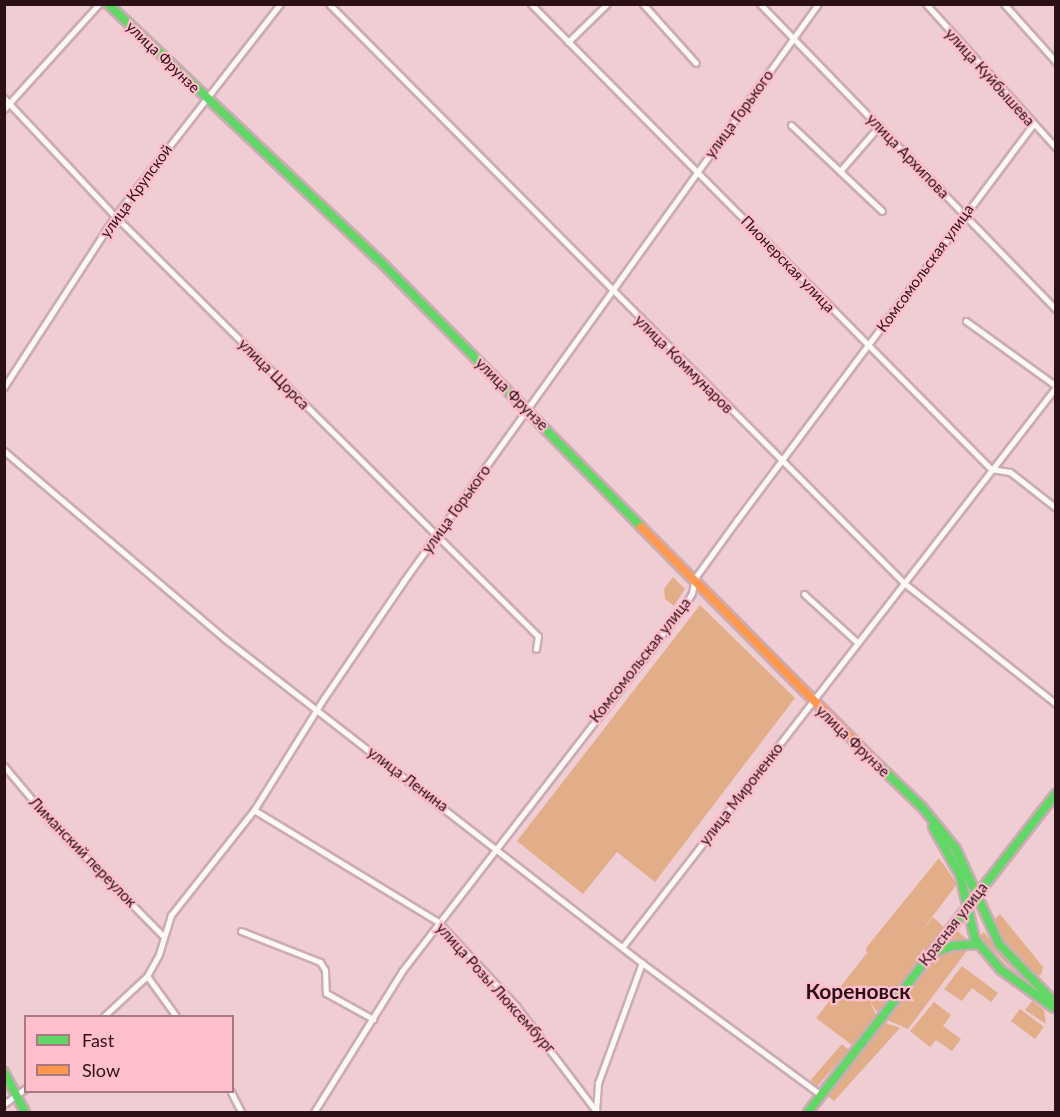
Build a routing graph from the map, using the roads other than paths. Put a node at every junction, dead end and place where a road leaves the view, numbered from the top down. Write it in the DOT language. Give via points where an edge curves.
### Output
graph roads {
  1 [pos="99,4"];
  2 [pos="108,4"];
  3 [pos="280,4"];
  4 [pos="329,4"];
  5 [pos="531,4"];
  6 [pos="607,4"];
  7 [pos="643,4"];
  8 [pos="760,4"];
  9 [pos="818,4"];
  10 [pos="926,4"];
  11 [pos="1004,4"];
  12 [pos="793,39"];
  13 [pos="568,42"];
  14 [pos="1056,62"];
  15 [pos="696,63"];
  16 [pos="205,97"];
  17 [pos="4,98"];
  18 [pos="10,103"];
  19 [pos="4,109"];
  20 [pos="1033,124"];
  21 [pos="791,125"];
  22 [pos="879,126"];
  23 [pos="1056,148"];
  24 [pos="698,171"];
  25 [pos="840,171"];
  26 [pos="882,211"];
  27 [pos="964,214"];
  28 [pos="115,216"];
  29 [pos="611,291"];
  30 [pos="1056,309"];
  31 [pos="966,321"];
  32 [pos="868,346"];
  33 [pos="4,387"];
  34 [pos="1056,387"];
  35 [pos="529,412"];
  36 [pos="4,451"];
  37 [pos="780,460"];
  38 [pos="991,469"];
  39 [pos="1056,508"];
  40 [pos="438,534"];
  41 [pos="695,578"];
  42 [pos="904,583"];
  43 [pos="804,594"];
  44 [pos="857,642"];
  45 [pos="536,649"];
  46 [pos="812,702"];
  47 [pos="1056,704"];
  48 [pos="317,709"];
  49 [pos="4,766"];
  50 [pos="907,793"];
  51 [pos="1056,794"];
  52 [pos="254,810"];
  53 [pos="497,848"];
  54 [pos="976,894"];
  55 [pos="966,906"];
  56 [pos="438,922"];
  57 [pos="241,932"];
  58 [pos="163,936"];
  59 [pos="978,944"];
  60 [pos="624,945"];
  61 [pos="929,954"];
  62 [pos="642,963"];
  63 [pos="147,976"];
  64 [pos="1056,1004"];
  65 [pos="1056,1010"];
  66 [pos="106,1015"];
  67 [pos="175,1015"];
  68 [pos="373,1019"];
  69 [pos="4,1072"];
  70 [pos="24,1090"];
  71 [pos="232,1093"];
  72 [pos="821,1095"];
  73 [pos="17,1096"];
  74 [pos="4,1104"];
  75 [pos="596,1112"];
  76 [pos="26,1113"];
  77 [pos="242,1113"];
  78 [pos="315,1113"];
  79 [pos="808,1113"];
  1 -- 18 [label="street"];
  2 -- 16 [label="main road, улица Фрунзе"];
  3 -- 16 [label="street, улица Крупской"];
  4 -- 29 [label="street, улица Коммунаров"];
  5 -- 13 [label="street, Пионерская улица"];
  6 -- 13 [label="street"];
  7 -- 15 [label="street"];
  8 -- 12 [label="street, улица Архипова"];
  9 -- 12 [label="street, улица Горького"];
  10 -- 20 [label="street, улица Куйбышева"];
  11 -- 14 [label="street"];
  12 -- 22 [label="street, улица Архипова"];
  12 -- 24 [label="street, улица Горького"];
  13 -- 24 [label="street, Пионерская улица"];
  16 -- 28 [label="street, улица Крупской"];
  16 -- 35 [label="main road, улица Фрунзе" via="377,258"];
  17 -- 18 [label="street, улица Щорса"];
  18 -- 19 [label="street"];
  18 -- 28 [label="street, улица Щорса"];
  20 -- 23 [label="street, улица Куйбышева"];
  20 -- 27 [label="street, Комсомольская улица"];
  21 -- 25 [label="street"];
  22 -- 25 [label="street"];
  22 -- 27 [label="street, улица Архипова"];
  24 -- 29 [label="street, улица Горького"];
  24 -- 32 [label="street, Пионерская улица"];
  25 -- 26 [label="street"];
  27 -- 30 [label="street, улица Архипова"];
  27 -- 32 [label="street, Комсомольская улица"];
  28 -- 33 [label="street, улица Крупской"];
  28 -- 40 [label="street, улица Щорса"];
  29 -- 35 [label="street, улица Горького"];
  29 -- 37 [label="street, улица Коммунаров"];
  31 -- 34 [label="street"];
  32 -- 37 [label="street, Комсомольская улица"];
  32 -- 38 [label="street, Пионерская улица"];
  34 -- 38 [label="street, улица Мироненко"];
  35 -- 40 [label="street, улица Горького"];
  35 -- 41 [label="main road, улица Фрунзе"];
  36 -- 48 [label="street, улица Ленина" via="133,564"];
  37 -- 41 [label="street, Комсомольская улица"];
  37 -- 42 [label="street, улица Коммунаров"];
  38 -- 39 [label="street, Пионерская улица" via="1010,472"];
  38 -- 42 [label="street, улица Мироненко"];
  40 -- 45 [label="street, улица Щорса" via="538,636"];
  40 -- 48 [label="street, улица Горького"];
  41 -- 46 [label="main road, улица Фрунзе"];
  41 -- 53 [label="street, Комсомольская улица" via="693,593 683,608"];
  42 -- 44 [label="street, улица Мироненко"];
  42 -- 47 [label="street, улица Коммунаров"];
  43 -- 44 [label="street"];
  44 -- 46 [label="street, улица Мироненко"];
  46 -- 50 [label="main road, улица Фрунзе"];
  46 -- 60 [label="street, улица Мироненко"];
  48 -- 52 [label="street, улица Горького"];
  48 -- 53 [label="street, улица Ленина"];
  49 -- 58 [label="street, Лиманский переулок" via="52,823"];
  50 -- 54 [label="main road, улица Фрунзе" via="956,849"];
  50 -- 55 [label="main road, улица Фрунзе" via="937,833 960,875"];
  51 -- 54 [label="main road, Красная улица"];
  52 -- 56 [label="street, улица Розы Люксембург"];
  52 -- 58 [label="street, улица Горького" via="171,915"];
  53 -- 56 [label="street, Комсомольская улица"];
  53 -- 60 [label="street, улица Ленина"];
  54 -- 55 [label="main road, Красная улица"];
  54 -- 64 [label="main road, улица Фрунзе" via="999,944"];
  55 -- 59 [label="main road, улица Фрунзе"];
  55 -- 61 [label="main road, Красная улица"];
  56 -- 68 [label="street, Комсомольская улица"];
  56 -- 75 [label="street, улица Розы Люксембург" via="516,1006"];
  57 -- 68 [label="street" via="320,962 325,970 326,993"];
  58 -- 63 [label="street, улица Горького"];
  59 -- 61 [label="main road" via="952,946"];
  59 -- 65 [label="main road, улица Фрунзе" via="1011,978"];
  60 -- 62 [label="street, улица Ленина"];
  61 -- 72 [label="main road, Красная улица"];
  62 -- 72 [label="street, улица Ленина"];
  62 -- 75 [label="street" via="598,1083"];
  63 -- 66 [label="street, улица Горького"];
  63 -- 67 [label="street"];
  68 -- 78 [label="street, Комсомольская улица"];
  69 -- 73 [label="main road"];
  70 -- 73 [label="street"];
  71 -- 77 [label="street"];
  72 -- 79 [label="main road, Красная улица"];
  73 -- 74 [label="street"];
  73 -- 76 [label="main road"];
}
